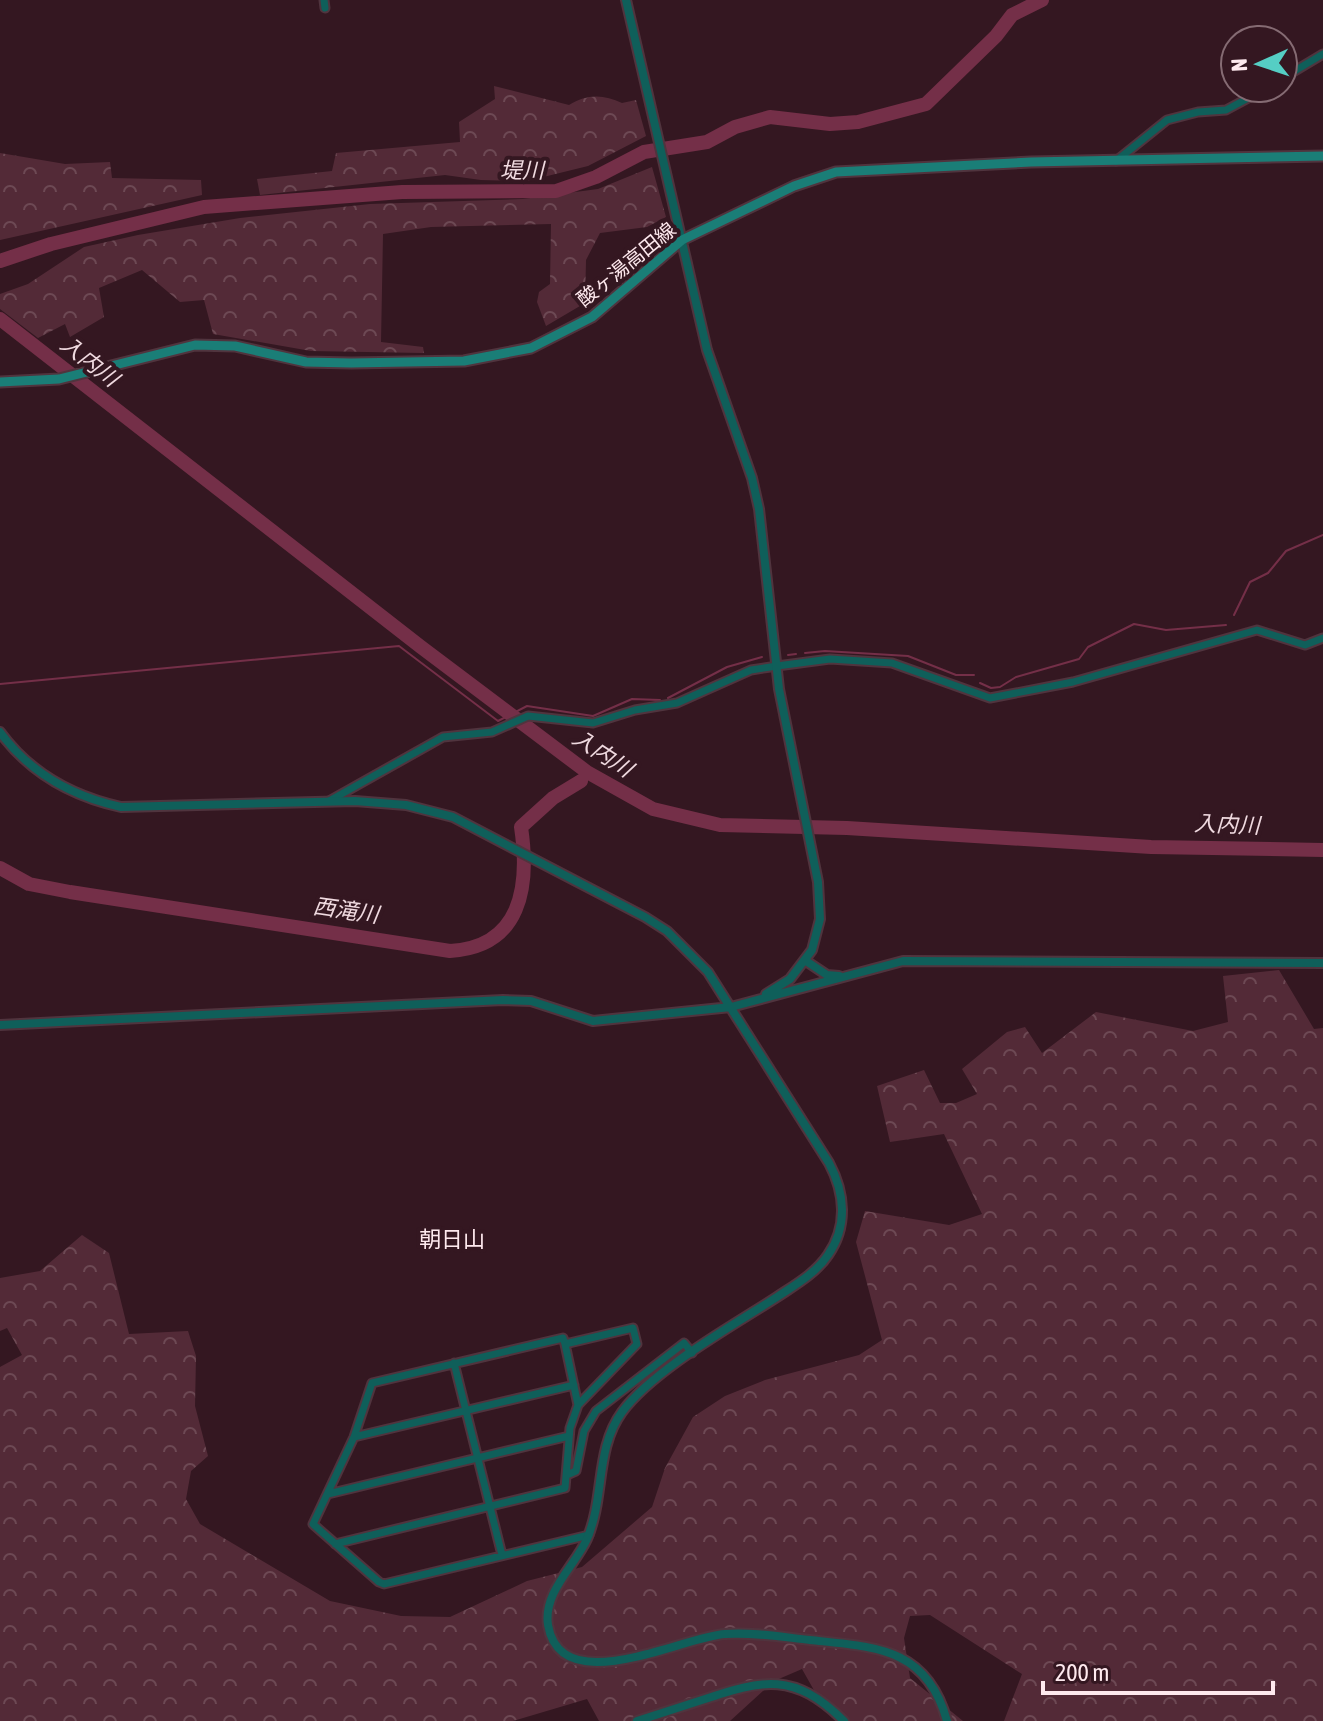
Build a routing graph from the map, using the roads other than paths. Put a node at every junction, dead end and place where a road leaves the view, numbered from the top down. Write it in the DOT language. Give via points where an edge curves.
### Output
graph roads {
  1 [pos="626,0"];
  2 [pos="1323,54"];
  3 [pos="1299,68"];
  4 [pos="1237,104"];
  5 [pos="1323,156"];
  6 [pos="1116,161"];
  7 [pos="682,240"];
  8 [pos="0,382"];
  9 [pos="1323,638"];
  10 [pos="777,666"];
  11 [pos="0,732"];
  12 [pos="329,801"];
  13 [pos="806,961"];
  14 [pos="1323,963"];
  15 [pos="843,977"];
  16 [pos="755,1000"];
  17 [pos="731,1007"];
  18 [pos="0,1025"];
  19 [pos="565,1344"];
  20 [pos="692,1353"];
  21 [pos="454,1363"];
  22 [pos="574,1385"];
  23 [pos="578,1405"];
  24 [pos="467,1411"];
  25 [pos="569,1436"];
  26 [pos="354,1437"];
  27 [pos="478,1458"];
  28 [pos="567,1475"];
  29 [pos="328,1494"];
  30 [pos="490,1507"];
  31 [pos="589,1535"];
  32 [pos="335,1544"];
  33 [pos="502,1555"];
  34 [pos="637,1721"];
  35 [pos="844,1721"];
  36 [pos="947,1721"];
  1 -- 7 [label="street"];
  2 -- 3 [label="street"];
  4 -- 6 [label="street" via="1167,120"];
  5 -- 6 [label="main road, 酸ヶ湯高田線"];
  6 -- 7 [label="main road, 酸ヶ湯高田線" via="836,172 780,192"];
  7 -- 8 [label="main road, 酸ヶ湯高田線" via="575,328 499,356 437,363 306,362 235,346 195,345 59,379"];
  7 -- 10 [label="street" via="707,350 756,494"];
  9 -- 10 [label="street" via="1305,645 1257,630 1073,682 990,698 892,663 830,659"];
  10 -- 12 [label="street" via="751,670 677,703 593,723 528,716 492,732 443,737"];
  10 -- 13 [label="street" via="821,906 818,935"];
  11 -- 12 [label="street" via="43,776 87,799 121,807"];
  12 -- 17 [label="street" via="430,810 519,849 667,931 708,972"];
  13 -- 15 [label="street" via="827,975"];
  13 -- 16 [label="street" via="790,979"];
  14 -- 15 [label="street" via="903,961"];
  15 -- 16 [label="street"];
  16 -- 17 [label="street"];
  17 -- 18 [label="street" via="593,1021 531,1001 503,1000"];
  17 -- 20 [label="street" via="829,1163 840,1189 842,1217 835,1244 818,1267"];
  19 -- 21 [label="street" via="563,1338"];
  19 -- 22 [label="street"];
  19 -- 23 [label="street" via="633,1328 637,1342"];
  20 -- 28 [label="street" via="684,1343 596,1411 584,1431 576,1471"];
  20 -- 31 [label="street" via="636,1396 615,1422"];
  21 -- 24 [label="street"];
  21 -- 26 [label="street" via="372,1383"];
  22 -- 23 [label="street"];
  22 -- 24 [label="street"];
  23 -- 25 [label="street"];
  24 -- 26 [label="street"];
  24 -- 27 [label="street"];
  25 -- 27 [label="street"];
  25 -- 28 [label="street"];
  26 -- 29 [label="street"];
  27 -- 29 [label="street"];
  27 -- 30 [label="street"];
  28 -- 30 [label="street" via="565,1488"];
  29 -- 32 [label="street" via="314,1525"];
  30 -- 32 [label="street"];
  30 -- 33 [label="street"];
  31 -- 33 [label="street"];
  31 -- 36 [label="street" via="555,1592 548,1616 554,1641 576,1660 614,1661 724,1634 882,1649 910,1662 931,1681"];
  32 -- 33 [label="street" via="381,1584"];
  34 -- 35 [label="street" via="765,1682 800,1689 822,1700"];
}
